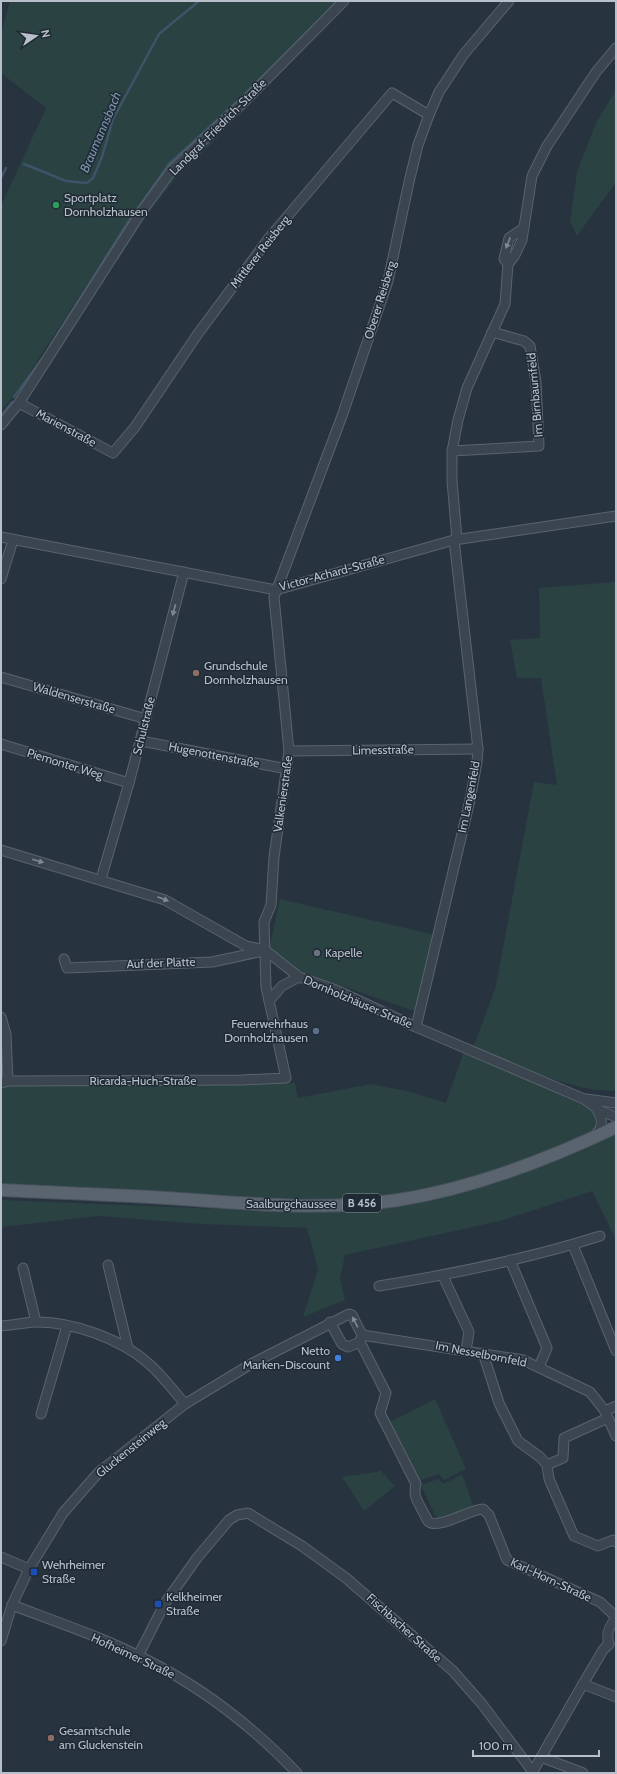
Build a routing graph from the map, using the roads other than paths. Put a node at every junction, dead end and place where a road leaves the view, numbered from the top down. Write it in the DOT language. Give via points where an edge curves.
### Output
graph roads {
  1 [pos="344,1"];
  2 [pos="509,1"];
  3 [pos="616,48"];
  4 [pos="429,115"];
  5 [pos="492,332"];
  6 [pos="19,403"];
  7 [pos="1,425"];
  8 [pos="452,450"];
  9 [pos="113,453"];
  10 [pos="616,516"];
  11 [pos="1,537"];
  12 [pos="13,540"];
  13 [pos="456,540"];
  14 [pos="184,572"];
  15 [pos="1,579"];
  16 [pos="276,590"];
  17 [pos="1,677"];
  18 [pos="146,719"];
  19 [pos="141,741"];
  20 [pos="1,744"];
  21 [pos="478,750"];
  22 [pos="289,751"];
  23 [pos="287,770"];
  24 [pos="130,783"];
  25 [pos="1,850"];
  26 [pos="101,879"];
  27 [pos="264,950"];
  28 [pos="64,958"];
  29 [pos="299,977"];
  30 [pos="269,1001"];
  31 [pos="1,1017"];
  32 [pos="416,1027"];
  33 [pos="286,1078"];
  34 [pos="5,1082"];
  35 [pos="584,1099"];
  36 [pos="616,1103"];
  37 [pos="596,1108"];
  38 [pos="616,1117"];
  39 [pos="616,1127"];
  40 [pos="589,1140"];
  41 [pos="1,1190"];
  42 [pos="600,1236"];
  43 [pos="573,1245"];
  44 [pos="510,1260"];
  45 [pos="108,1265"];
  46 [pos="23,1268"];
  47 [pos="443,1276"];
  48 [pos="379,1286"];
  49 [pos="36,1322"];
  50 [pos="330,1322"];
  51 [pos="1,1326"];
  52 [pos="66,1326"];
  53 [pos="361,1338"];
  54 [pos="128,1348"];
  55 [pos="466,1350"];
  56 [pos="616,1351"];
  57 [pos="483,1353"];
  58 [pos="539,1366"];
  59 [pos="185,1404"];
  60 [pos="616,1406"];
  61 [pos="41,1414"];
  62 [pos="606,1415"];
  63 [pos="616,1436"];
  64 [pos="547,1465"];
  65 [pos="616,1542"];
  66 [pos="1,1556"];
  67 [pos="29,1569"];
  68 [pos="12,1605"];
  69 [pos="616,1618"];
  70 [pos="1,1641"];
  71 [pos="613,1645"];
  72 [pos="138,1656"];
  73 [pos="583,1684"];
  74 [pos="616,1697"];
  75 [pos="541,1756"];
  76 [pos="532,1772"];
  77 [pos="297,1773"];
  78 [pos="583,1773"];
  1 -- 6 [label="street, Landgraf-Friedrich-Straße" via="172,170 142,210"];
  2 -- 4 [label="street, Oberer Reisberg" via="464,54 439,92"];
  3 -- 5 [label="street" via="596,72 538,162 529,187 524,228 509,238 504,259 508,264 505,304"];
  4 -- 9 [label="street, Mittlerer Reisberg" via="392,93 269,238 197,335 135,427"];
  4 -- 16 [label="street, Oberer Reisberg" via="418,145 388,281 342,416"];
  5 -- 8 [label="street" via="467,388"];
  5 -- 8 [label="street, Im Birnbaumfeld" via="524,341 530,346 536,382 539,446"];
  6 -- 7 [label="street, Landgraf-Friedrich-Straße"];
  6 -- 9 [label="street, Marienstraße"];
  8 -- 13 [label="street"];
  10 -- 13 [label="street, Victor-Achard-Straße"];
  11 -- 12 [label="street, Victor-Achard-Straße"];
  12 -- 14 [label="street, Victor-Achard-Straße"];
  12 -- 15 [label="street"];
  13 -- 16 [label="street, Victor-Achard-Straße"];
  13 -- 21 [label="street, Im Langenfeld"];
  14 -- 16 [label="street, Victor-Achard-Straße"];
  14 -- 18 [label="street, Schulstraße, one-way"];
  16 -- 22 [label="street, Valkenierstraße" via="274,597"];
  17 -- 18 [label="street, Waldenserstraße"];
  18 -- 19 [label="street, Schulstraße"];
  19 -- 23 [label="street, Hugenottenstraße"];
  19 -- 24 [label="street, Schulstraße"];
  20 -- 24 [label="street, Piemonter Weg"];
  21 -- 22 [label="street, Limesstraße"];
  21 -- 32 [label="street, Im Langenfeld" via="470,800"];
  22 -- 23 [label="street, Valkenierstraße"];
  23 -- 27 [label="street, Valkenierstraße" via="274,857 271,905 264,922"];
  24 -- 26 [label="street, Schulstraße"];
  25 -- 26 [label="street, Dornholzhäuser Straße, one-way"];
  26 -- 27 [label="street, Dornholzhäuser Straße, one-way" via="165,900 246,946"];
  27 -- 28 [label="street, Auf der Platte" via="212,962 67,968"];
  27 -- 29 [label="street, Dornholzhäuser Straße"];
  27 -- 30 [label="street, Valkenierstraße"];
  29 -- 30 [label="street" via="282,986"];
  29 -- 32 [label="street, Dornholzhäuser Straße" via="336,990"];
  30 -- 33 [label="street, Valkenierstraße"];
  31 -- 34 [label="street" via="6,1034"];
  32 -- 35 [label="street, Dornholzhäuser Straße"];
  33 -- 34 [label="street, Ricarda-Huch-Straße"];
  35 -- 36 [label="street, Dornholzhäuser Straße"];
  35 -- 37 [label="street, Dornholzhäuser Straße"];
  37 -- 38 [label="street, Dornholzhäuser Straße"];
  37 -- 40 [label="street" via="602,1124 600,1130"];
  39 -- 40 [label="main road, Saalburgchaussee / B 456"];
  40 -- 41 [label="main road, Saalburgchaussee / B 456" via="520,1168 463,1186 434,1194 358,1204 283,1206"];
  42 -- 43 [label="street"];
  43 -- 44 [label="street"];
  43 -- 56 [label="street"];
  44 -- 47 [label="street"];
  44 -- 58 [label="street" via="547,1348"];
  45 -- 54 [label="street"];
  46 -- 49 [label="street"];
  47 -- 48 [label="street"];
  47 -- 55 [label="street" via="469,1332"];
  49 -- 51 [label="street"];
  49 -- 52 [label="street"];
  50 -- 53 [label="street" via="342,1344 348,1347"];
  53 -- 50 [label="street, Karl-Horn-Straße, one-way" via="352,1315"];
  50 -- 59 [label="street, Gluckensteinweg" via="251,1364"];
  52 -- 54 [label="street" via="106,1338"];
  52 -- 61 [label="street"];
  53 -- 55 [label="street, Im Nesselbornfeld"];
  53 -- 69 [label="street, Karl-Horn-Straße" via="386,1393 380,1413 416,1484 414,1494 428,1522 434,1525 441,1524 476,1509 483,1509 489,1516 507,1560 600,1602"];
  54 -- 59 [label="street" via="148,1363"];
  55 -- 57 [label="street, Im Nesselbornfeld"];
  57 -- 58 [label="street, Im Nesselbornfeld" via="523,1360"];
  57 -- 64 [label="street" via="499,1403 518,1441"];
  58 -- 62 [label="street, Im Nesselbornfeld" via="590,1392"];
  59 -- 67 [label="street, Gluckensteinweg" via="99,1472 63,1513"];
  60 -- 62 [label="street"];
  62 -- 63 [label="street, Im Nesselbornfeld"];
  62 -- 64 [label="street" via="564,1438 563,1458"];
  64 -- 65 [label="street" via="549,1479 574,1536 598,1546 613,1540"];
  66 -- 67 [label="street"];
  67 -- 68 [label="street, Gluckensteinweg"];
  68 -- 70 [label="street, Gluckensteinweg"];
  68 -- 72 [label="street, Hofheimer Straße"];
  69 -- 71 [label="street, Karl-Horn-Straße" via="607,1637"];
  71 -- 73 [label="street" via="603,1650"];
  72 -- 76 [label="street, Fischbacher Straße" via="164,1603 197,1558 229,1520 237,1514 248,1513 302,1546 346,1578 453,1671 482,1704"];
  72 -- 77 [label="street, Hofheimer Straße" via="178,1677 215,1701 247,1726"];
  73 -- 74 [label="street"];
  73 -- 75 [label="street"];
  75 -- 76 [label="street"];
  75 -- 78 [label="street"];
}
